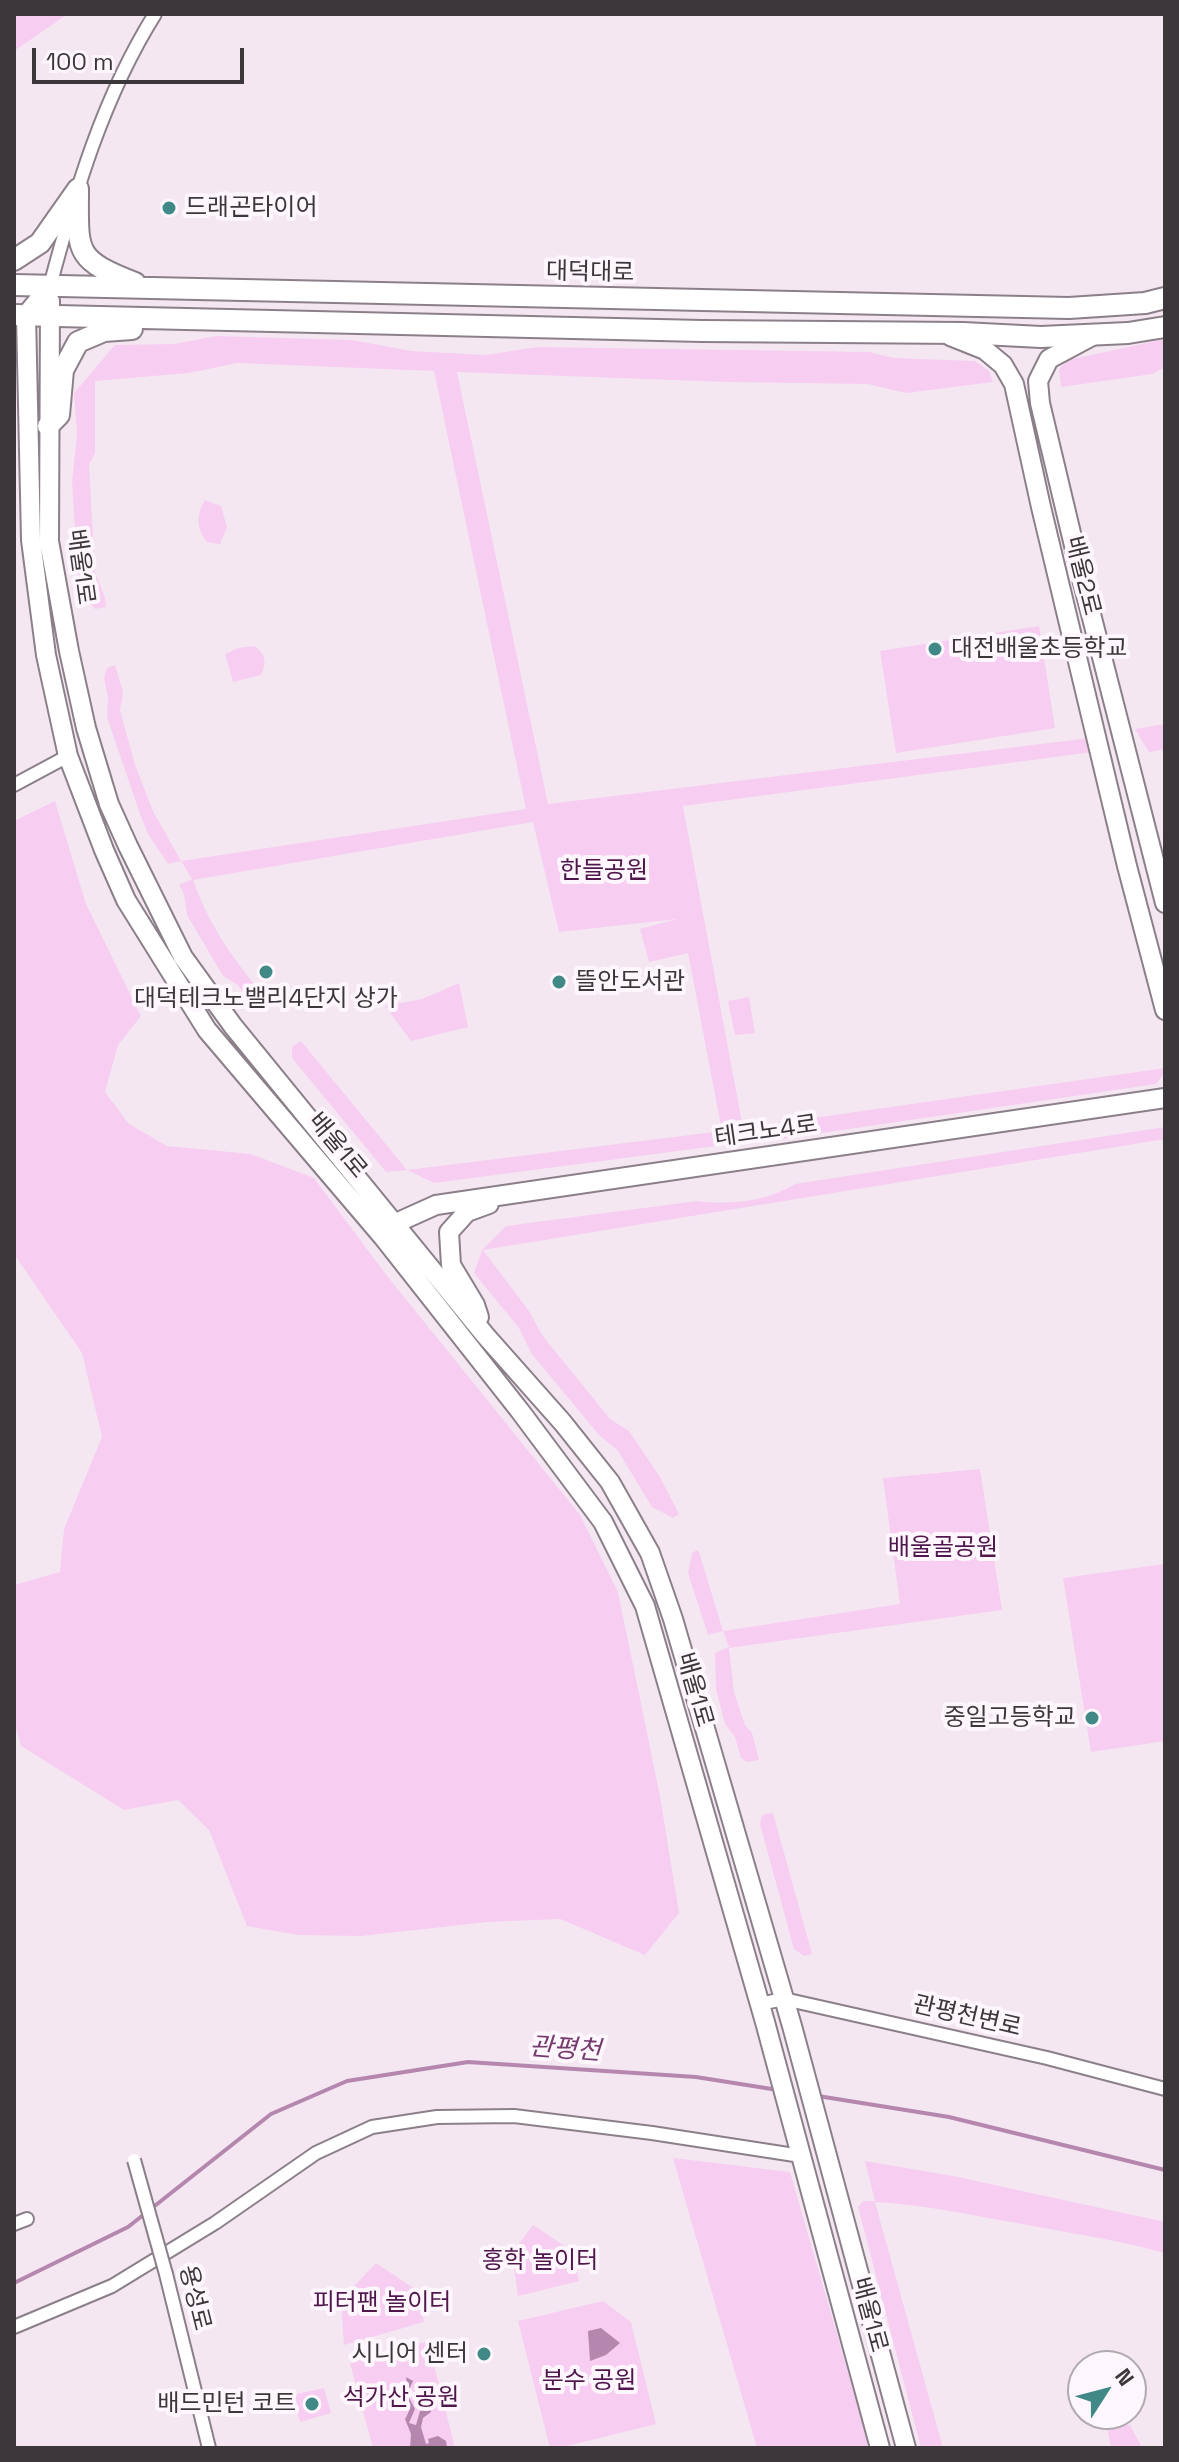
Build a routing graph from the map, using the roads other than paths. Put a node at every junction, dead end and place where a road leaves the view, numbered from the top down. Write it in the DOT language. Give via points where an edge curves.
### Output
graph roads {
  1 [pos="155,14"];
  2 [pos="78,189"];
  3 [pos="14,260"];
  4 [pos="14,285"];
  5 [pos="50,286"];
  6 [pos="150,289"];
  7 [pos="1165,298"];
  8 [pos="572,299"];
  9 [pos="20,315"];
  10 [pos="50,316"];
  11 [pos="152,318"];
  12 [pos="534,325"];
  13 [pos="1165,327"];
  14 [pos="939,333"];
  15 [pos="1094,335"];
  16 [pos="48,426"];
  17 [pos="68,756"];
  18 [pos="14,785"];
  19 [pos="1165,903"];
  20 [pos="1165,1010"];
  21 [pos="1165,1098"];
  22 [pos="501,1195"];
  23 [pos="396,1223"];
  24 [pos="383,1237"];
  25 [pos="485,1335"];
  26 [pos="784,1999"];
  27 [pos="762,2013"];
  28 [pos="1165,2089"];
  29 [pos="800,2151"];
  30 [pos="134,2160"];
  31 [pos="27,2219"];
  32 [pos="14,2224"];
  33 [pos="14,2327"];
  34 [pos="209,2448"];
  35 [pos="880,2448"];
  36 [pos="906,2448"];
  1 -- 2 [label="street" via="127,63"];
  2 -- 3 [label="main road" via="40,243"];
  2 -- 5 [label="street"];
  2 -- 6 [label="main road" via="81,250 104,271"];
  4 -- 5 [label="main road, 대덕대로"];
  5 -- 6 [label="main road, 대덕대로"];
  5 -- 9 [label="main road"];
  5 -- 10 [label="main road, 배울1로"];
  6 -- 8 [label="main road, 대덕대로"];
  7 -- 8 [label="main road, 대덕대로" via="1069,308"];
  8 -- 12 [label="main road" via="530,309 527,317"];
  9 -- 10 [label="main road"];
  9 -- 17 [label="main road, 배울1로" via="31,540 46,655"];
  10 -- 11 [label="main road"];
  10 -- 16 [label="main road, 배울1로"];
  11 -- 12 [label="main road"];
  11 -- 16 [label="main road" via="130,330 104,331 78,342 63,370 59,415"];
  12 -- 14 [label="main road"];
  13 -- 15 [label="main road"];
  14 -- 15 [label="main road"];
  14 -- 20 [label="main road, 배울2로" via="985,350 1014,384"];
  15 -- 19 [label="main road, 배울2로" via="1049,359 1038,381 1040,403"];
  16 -- 23 [label="main road, 배울1로" via="49,541 86,728 109,804 183,957 233,1026"];
  17 -- 18 [label="street"];
  17 -- 24 [label="main road, 배울1로" via="126,900 207,1030"];
  21 -- 22 [label="main road, 테크노4로"];
  22 -- 23 [label="main road, 테크노4로" via="436,1205"];
  22 -- 25 [label="main road" via="467,1212 449,1232 451,1265 475,1305"];
  23 -- 24 [label="main road, 테크노4로"];
  23 -- 25 [label="main road, 배울1로"];
  24 -- 27 [label="main road, 배울1로" via="603,1522 625,1565 645,1606"];
  25 -- 26 [label="main road, 배울1로" via="610,1482 650,1553"];
  26 -- 27 [label="street, 관평천변로"];
  26 -- 28 [label="street, 관평천변로"];
  26 -- 36 [label="main road, 배울1로"];
  27 -- 29 [label="main road, 배울1로"];
  29 -- 33 [label="street" via="514,2116 437,2117 372,2127 316,2153 112,2286"];
  29 -- 35 [label="main road, 배울1로"];
  30 -- 34 [label="street, 용성로, bridge"];
  31 -- 32 [label="street"];
}
